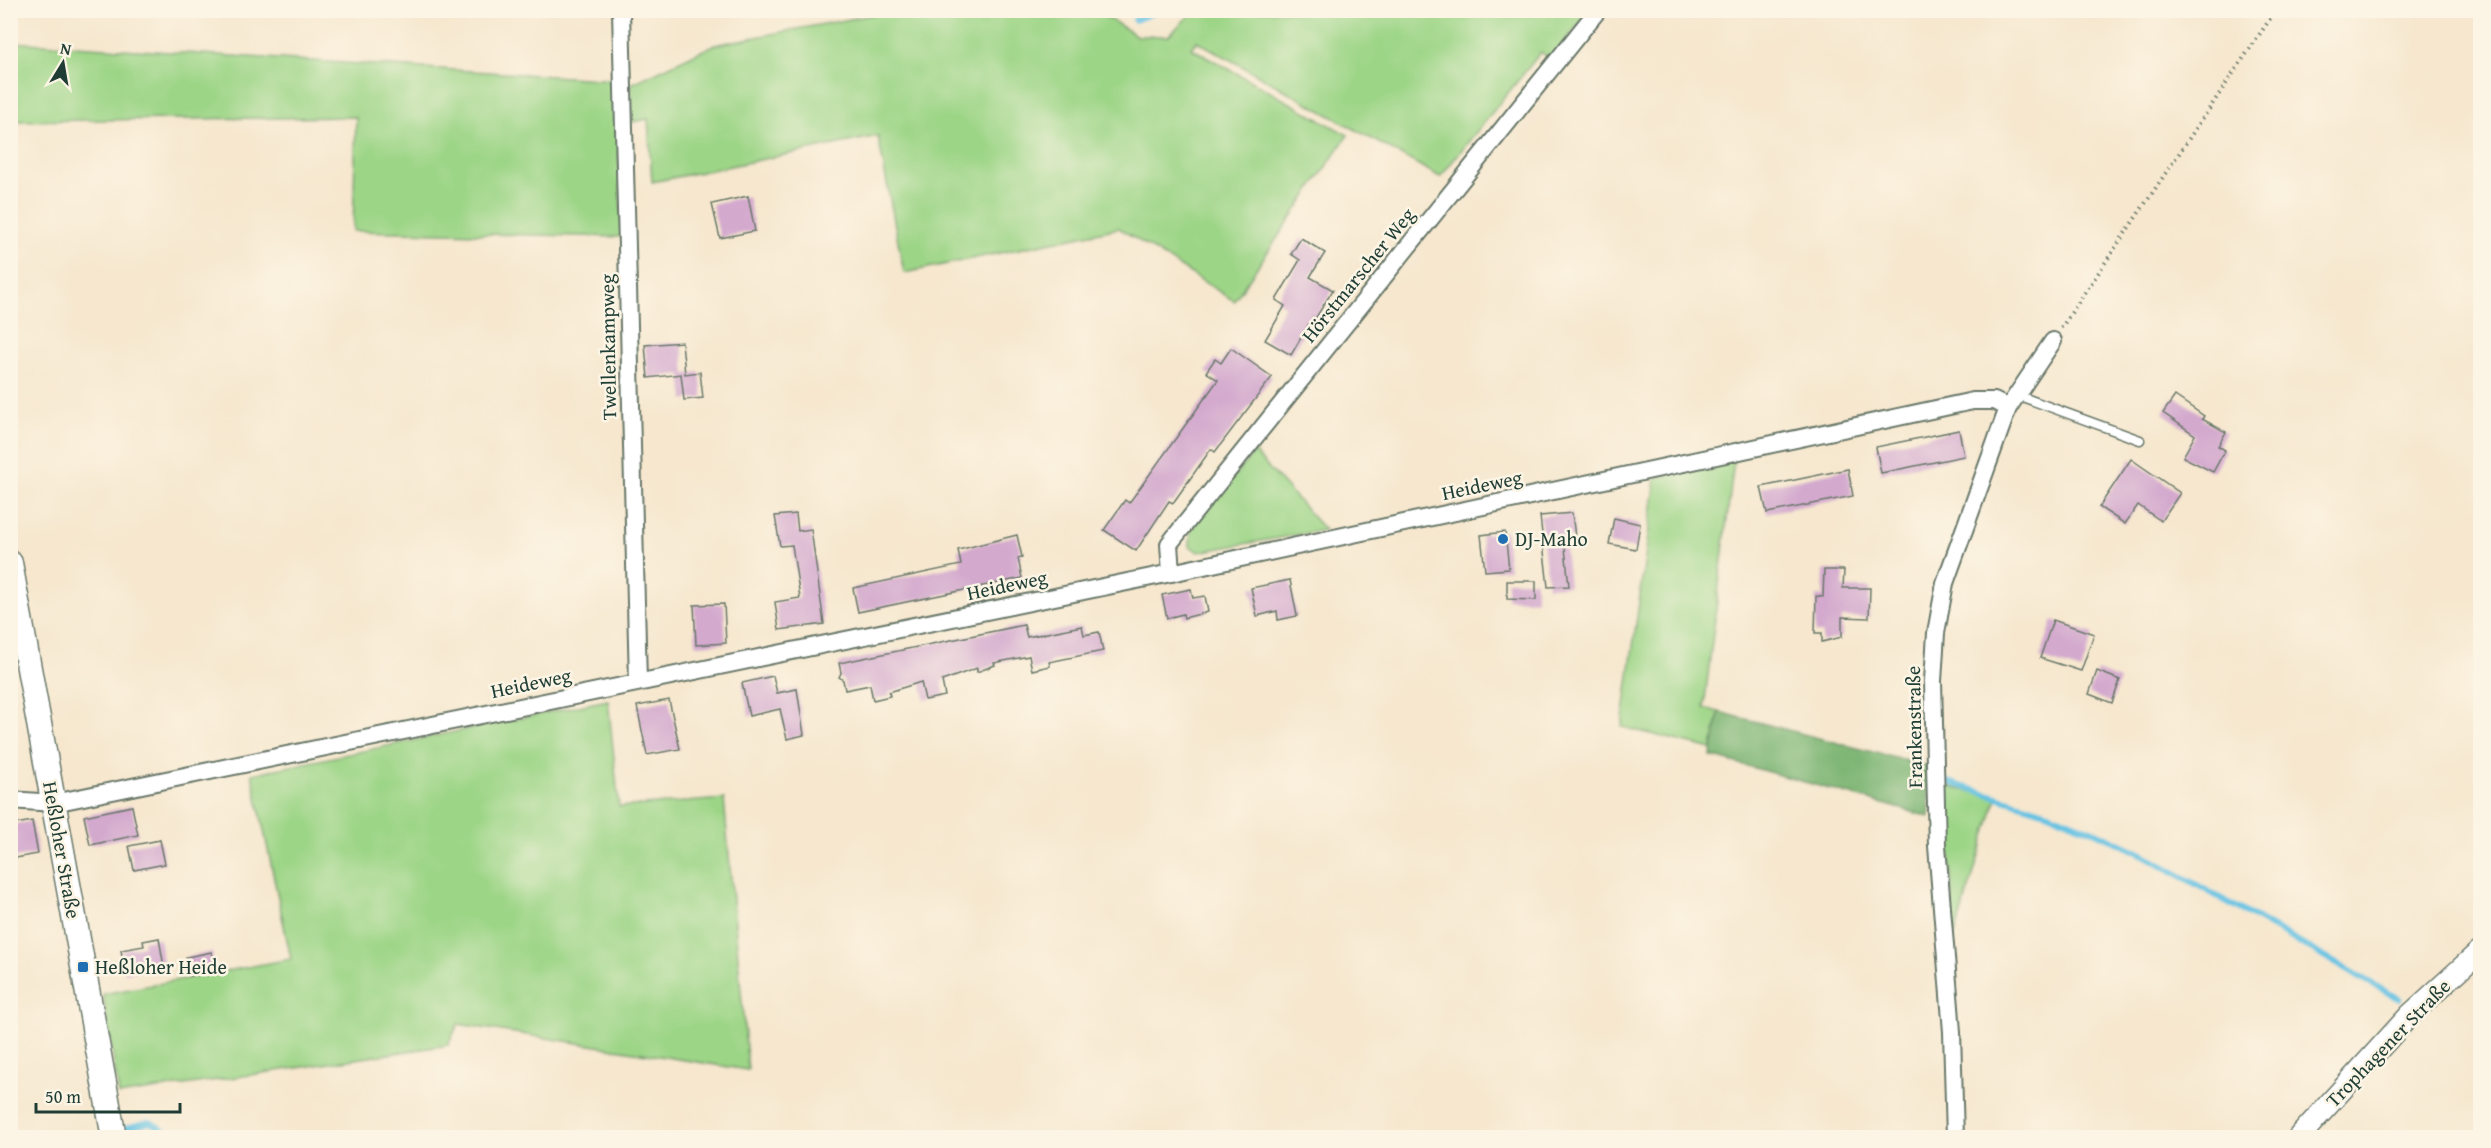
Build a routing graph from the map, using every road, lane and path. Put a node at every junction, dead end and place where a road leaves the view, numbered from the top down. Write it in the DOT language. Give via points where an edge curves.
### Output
graph roads {
  1 [pos="621,10"];
  2 [pos="1598,10"];
  3 [pos="2276,10"];
  4 [pos="2053,341"];
  5 [pos="2012,402"];
  6 [pos="2140,440"];
  7 [pos="10,563"];
  8 [pos="1171,573"];
  9 [pos="638,682"];
  10 [pos="10,800"];
  11 [pos="54,803"];
  12 [pos="2481,951"];
  13 [pos="114,1137"];
  14 [pos="1955,1137"];
  15 [pos="2298,1137"];
  1 -- 9 [label="street, Twellenkampweg"];
  2 -- 8 [label="street, Hörstmarscher Weg" via="1169,544"];
  3 -- 4 [label="path"];
  4 -- 5 [label="street, Frankenstraße"];
  5 -- 6 [label="lane"];
  5 -- 8 [label="street, Heideweg" via="1973,401"];
  5 -- 14 [label="street, Frankenstraße" via="1945,583 1936,633 1933,681 1937,846 1952,1032"];
  7 -- 11 [label="main road, Heßloher Straße"];
  8 -- 9 [label="street, Heideweg"];
  9 -- 11 [label="street, Heideweg"];
  10 -- 11 [label="street, Heideweg"];
  11 -- 13 [label="main road, Heßloher Straße"];
  12 -- 15 [label="street, Trophagener Straße" via="2410,1015"];
}
